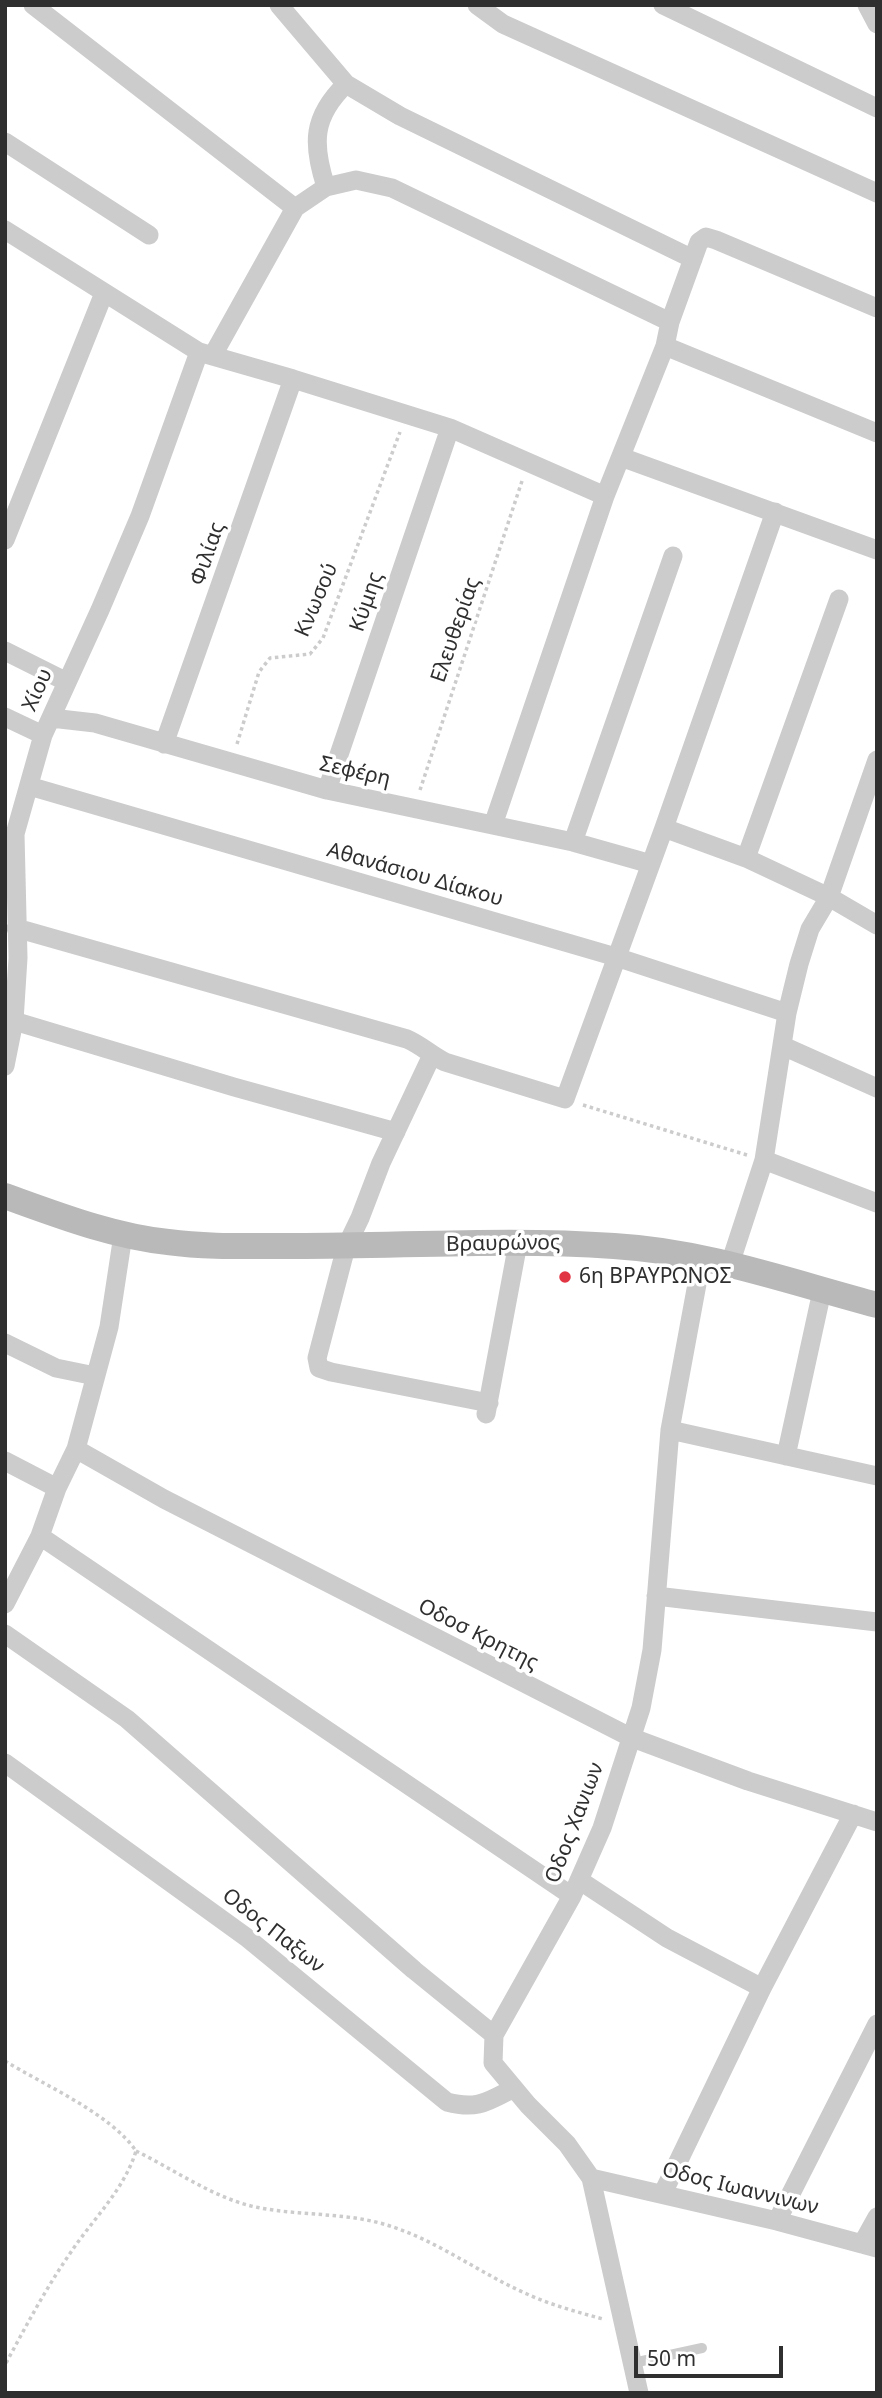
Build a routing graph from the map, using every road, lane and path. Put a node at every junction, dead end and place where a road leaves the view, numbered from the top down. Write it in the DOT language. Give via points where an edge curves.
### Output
graph roads {
  1 [pos="33,5"];
  2 [pos="279,5"];
  3 [pos="478,5"];
  4 [pos="663,5"];
  5 [pos="867,5"];
  6 [pos="877,24"];
  7 [pos="346,84"];
  8 [pos="877,108"];
  9 [pos="5,142"];
  10 [pos="326,187"];
  11 [pos="877,192"];
  12 [pos="295,208"];
  13 [pos="5,230"];
  14 [pos="149,235"];
  15 [pos="692,259"];
  16 [pos="104,293"];
  17 [pos="877,308"];
  18 [pos="670,322"];
  19 [pos="665,346"];
  20 [pos="206,354"];
  21 [pos="293,379"];
  22 [pos="406,414"];
  23 [pos="450,428"];
  24 [pos="877,433"];
  25 [pos="621,457"];
  26 [pos="529,462"];
  27 [pos="605,496"];
  28 [pos="775,512"];
  29 [pos="5,540"];
  30 [pos="877,551"];
  31 [pos="673,556"];
  32 [pos="839,599"];
  33 [pos="5,651"];
  34 [pos="67,682"];
  35 [pos="5,717"];
  36 [pos="47,727"];
  37 [pos="164,744"];
  38 [pos="877,760"];
  39 [pos="232,763"];
  40 [pos="29,786"];
  41 [pos="327,790"];
  42 [pos="415,808"];
  43 [pos="493,825"];
  44 [pos="664,828"];
  45 [pos="10,832"];
  46 [pos="573,842"];
  47 [pos="746,858"];
  48 [pos="651,864"];
  49 [pos="828,898"];
  50 [pos="877,925"];
  51 [pos="16,928"];
  52 [pos="11,955"];
  53 [pos="616,957"];
  54 [pos="788,1013"];
  55 [pos="14,1021"];
  56 [pos="783,1046"];
  57 [pos="432,1055"];
  58 [pos="5,1066"];
  59 [pos="877,1088"];
  60 [pos="565,1100"];
  61 [pos="396,1132"];
  62 [pos="764,1160"];
  63 [pos="5,1196"];
  64 [pos="877,1203"];
  65 [pos="123,1235"];
  66 [pos="518,1243"];
  67 [pos="346,1247"];
  68 [pos="702,1257"];
  69 [pos="730,1264"];
  70 [pos="822,1291"];
  71 [pos="877,1306"];
  72 [pos="5,1343"];
  73 [pos="95,1376"];
  74 [pos="670,1430"];
  75 [pos="76,1450"];
  76 [pos="786,1456"];
  77 [pos="5,1461"];
  78 [pos="877,1476"];
  79 [pos="57,1488"];
  80 [pos="40,1536"];
  81 [pos="656,1596"];
  82 [pos="5,1604"];
  83 [pos="877,1622"];
  84 [pos="5,1634"];
  85 [pos="630,1737"];
  86 [pos="5,1763"];
  87 [pos="853,1814"];
  88 [pos="877,1822"];
  89 [pos="576,1888"];
  90 [pos="762,1988"];
  91 [pos="877,2024"];
  92 [pos="494,2035"];
  93 [pos="5,2061"];
  94 [pos="514,2088"];
  95 [pos="135,2151"];
  96 [pos="591,2178"];
  97 [pos="663,2193"];
  98 [pos="877,2217"];
  99 [pos="777,2221"];
  100 [pos="869,2246"];
  101 [pos="624,2321"];
  102 [pos="702,2348"];
  103 [pos="633,2363"];
  104 [pos="5,2365"];
  105 [pos="639,2393"];
  1 -- 12 [label="street"];
  2 -- 7 [label="street"];
  3 -- 11 [label="street" via="503,24"];
  4 -- 8 [label="street"];
  5 -- 6 [label="street"];
  7 -- 10 [label="street" via="322,114 316,135"];
  7 -- 15 [label="street" via="400,116"];
  9 -- 14 [label="street"];
  10 -- 12 [label="street"];
  10 -- 18 [label="street" via="356,180 392,188"];
  12 -- 20 [label="street, Χίου"];
  13 -- 16 [label="street"];
  15 -- 17 [label="street" via="706,237"];
  15 -- 18 [label="street"];
  16 -- 20 [label="street"];
  16 -- 29 [label="street"];
  18 -- 19 [label="street"];
  19 -- 24 [label="street"];
  19 -- 25 [label="street"];
  20 -- 21 [label="street"];
  20 -- 34 [label="street, Χίου"];
  21 -- 22 [label="street"];
  21 -- 37 [label="street, Φιλίας"];
  22 -- 23 [label="street"];
  22 -- 39 [label="path, Κνωσού" via="323,638 310,654 270,658 259,672"];
  23 -- 26 [label="street"];
  23 -- 41 [label="street, Κύμης"];
  25 -- 27 [label="street"];
  25 -- 28 [label="street"];
  26 -- 27 [label="street"];
  26 -- 42 [label="path, Ελευθερίας"];
  27 -- 43 [label="street"];
  28 -- 30 [label="street"];
  28 -- 44 [label="street"];
  31 -- 46 [label="street"];
  32 -- 47 [label="street"];
  33 -- 34 [label="street"];
  34 -- 36 [label="street, Χίου"];
  35 -- 36 [label="street, Σεφέρη"];
  36 -- 37 [label="street, Σεφέρη" via="95,723"];
  36 -- 40 [label="street, Χίου"];
  37 -- 39 [label="street, Σεφέρη"];
  38 -- 49 [label="street"];
  39 -- 41 [label="street, Σεφέρη"];
  40 -- 45 [label="street, Χίου"];
  40 -- 53 [label="street, Αθανάσιου Δίακου"];
  41 -- 42 [label="street, Σεφέρη"];
  42 -- 43 [label="street, Σεφέρη"];
  43 -- 46 [label="street, Σεφέρη"];
  44 -- 47 [label="street"];
  44 -- 48 [label="street"];
  45 -- 51 [label="street, Χίου"];
  46 -- 48 [label="street, Σεφέρη"];
  47 -- 49 [label="street"];
  48 -- 53 [label="street"];
  49 -- 50 [label="street"];
  49 -- 54 [label="street" via="810,929"];
  51 -- 52 [label="street, Χίου"];
  51 -- 57 [label="street" via="407,1039"];
  52 -- 55 [label="street, Χίου"];
  53 -- 54 [label="street, Αθανάσιου Δίακου"];
  53 -- 60 [label="street"];
  54 -- 56 [label="street"];
  55 -- 58 [label="street, Χίου"];
  55 -- 61 [label="street"];
  56 -- 59 [label="street"];
  56 -- 62 [label="street"];
  57 -- 60 [label="street"];
  57 -- 61 [label="street"];
  60 -- 62 [label="path"];
  61 -- 67 [label="street"];
  62 -- 64 [label="street"];
  62 -- 69 [label="street"];
  63 -- 65 [label="main road, Βραυρώνος"];
  65 -- 67 [label="main road, Βραυρώνος" via="180,1243"];
  65 -- 73 [label="street"];
  66 -- 67 [label="main road, Βραυρώνος"];
  66 -- 67 [label="street" via="487,1410 320,1368 317,1358"];
  66 -- 68 [label="main road, Βραυρώνος" via="617,1246"];
  68 -- 69 [label="main road, Βραυρώνος"];
  68 -- 74 [label="street, Οδος Χανιων"];
  69 -- 70 [label="main road, Βραυρώνος"];
  70 -- 71 [label="main road, Βραυρώνος"];
  70 -- 76 [label="street"];
  72 -- 73 [label="street" via="56,1368"];
  73 -- 75 [label="street"];
  74 -- 76 [label="street"];
  74 -- 81 [label="street, Οδος Χανιων"];
  75 -- 79 [label="street"];
  75 -- 85 [label="street, Οδοσ Κρητης"];
  76 -- 78 [label="street"];
  77 -- 79 [label="street"];
  79 -- 80 [label="street"];
  80 -- 82 [label="street"];
  80 -- 89 [label="street"];
  81 -- 83 [label="street"];
  81 -- 85 [label="street, Οδος Χανιων" via="652,1650 641,1708"];
  84 -- 92 [label="street" via="127,1719"];
  85 -- 87 [label="street, Οδοσ Κρητης"];
  85 -- 89 [label="street, Οδος Χανιων" via="602,1828"];
  86 -- 94 [label="street, Οδος Παξων" via="246,1937 447,2102 467,2108"];
  87 -- 88 [label="street, Οδοσ Κρητης"];
  87 -- 90 [label="street"];
  89 -- 90 [label="street"];
  89 -- 92 [label="street, Οδος Χανιων"];
  90 -- 97 [label="street"];
  91 -- 99 [label="street"];
  92 -- 94 [label="street" via="493,2063"];
  93 -- 95 [label="path" via="109,2122"];
  94 -- 96 [label="street" via="567,2144"];
  95 -- 101 [label="path" via="248,2205 352,2216 391,2226 421,2237 526,2294 606,2320"];
  95 -- 104 [label="path" via="130,2169 37,2304"];
  96 -- 97 [label="street, Οδος Ιωαννινων"];
  96 -- 101 [label="street"];
  97 -- 99 [label="street, Οδος Ιωαννινων"];
  98 -- 100 [label="street"];
  99 -- 100 [label="street, Οδος Ιωαννινων"];
  101 -- 103 [label="street"];
  102 -- 103 [label="lane"];
  103 -- 105 [label="street"];
}
